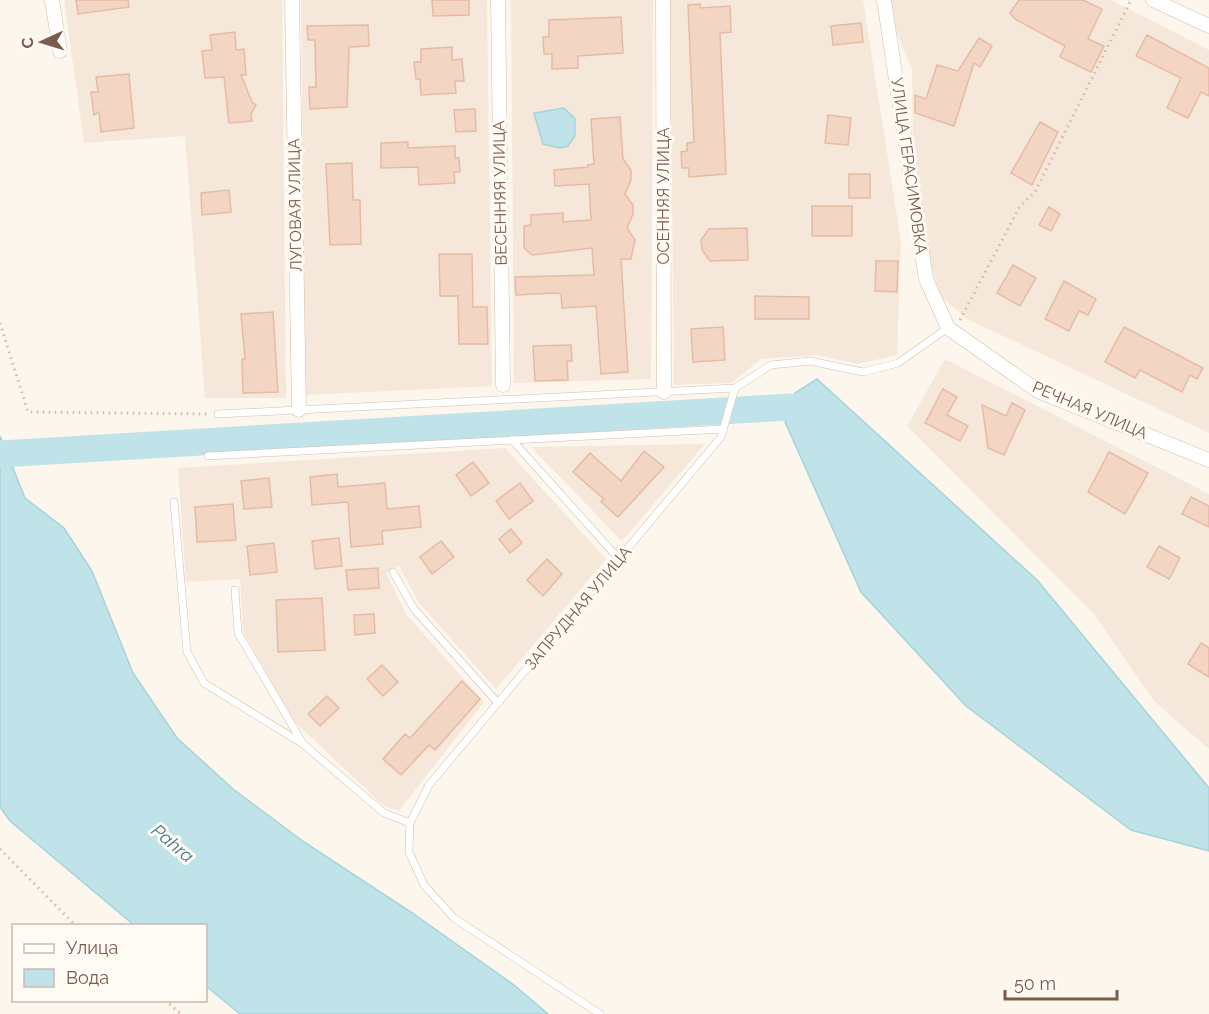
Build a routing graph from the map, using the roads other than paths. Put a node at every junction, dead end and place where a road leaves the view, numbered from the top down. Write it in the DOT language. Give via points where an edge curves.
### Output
graph roads {
  1 [pos="52,0"];
  2 [pos="292,0"];
  3 [pos="498,0"];
  4 [pos="663,0"];
  5 [pos="885,0"];
  6 [pos="1153,0"];
  7 [pos="1209,26"];
  8 [pos="60,51"];
  9 [pos="951,330"];
  10 [pos="503,385"];
  11 [pos="735,388"];
  12 [pos="664,392"];
  13 [pos="299,410"];
  14 [pos="218,414"];
  15 [pos="723,429"];
  16 [pos="512,440"];
  17 [pos="208,456"];
  18 [pos="1209,460"];
  19 [pos="174,502"];
  20 [pos="619,559"];
  21 [pos="393,572"];
  22 [pos="235,590"];
  23 [pos="498,703"];
  24 [pos="303,744"];
  25 [pos="410,823"];
  26 [pos="600,1014"];
  1 -- 8 [label="street"];
  2 -- 13 [label="street, ЛУГОВАЯ УЛИЦА"];
  3 -- 10 [label="street, ВЕСЕННЯЯ УЛИЦА"];
  4 -- 12 [label="street, ОСЕННЯЯ УЛИЦА"];
  5 -- 9 [label="street, УЛИЦА ГЕРАСИМОВКА" via="926,279"];
  6 -- 7 [label="street"];
  9 -- 11 [label="lane" via="898,363 863,372 810,361 771,365"];
  9 -- 18 [label="street, РЕЧНАЯ УЛИЦА" via="1038,391"];
  11 -- 12 [label="lane"];
  11 -- 15 [label="lane, ЗАПРУДНАЯ УЛИЦА"];
  12 -- 13 [label="lane"];
  13 -- 14 [label="lane"];
  15 -- 16 [label="lane"];
  15 -- 20 [label="lane, ЗАПРУДНАЯ УЛИЦА" via="721,438"];
  16 -- 17 [label="lane"];
  16 -- 20 [label="lane"];
  19 -- 24 [label="lane" via="187,652 204,683"];
  20 -- 23 [label="lane, ЗАПРУДНАЯ УЛИЦА"];
  21 -- 23 [label="lane" via="414,609"];
  22 -- 24 [label="lane" via="238,633"];
  23 -- 25 [label="lane, ЗАПРУДНАЯ УЛИЦА" via="429,785"];
  24 -- 25 [label="lane" via="384,813"];
  25 -- 26 [label="lane" via="409,852 424,885 454,918"];
}
